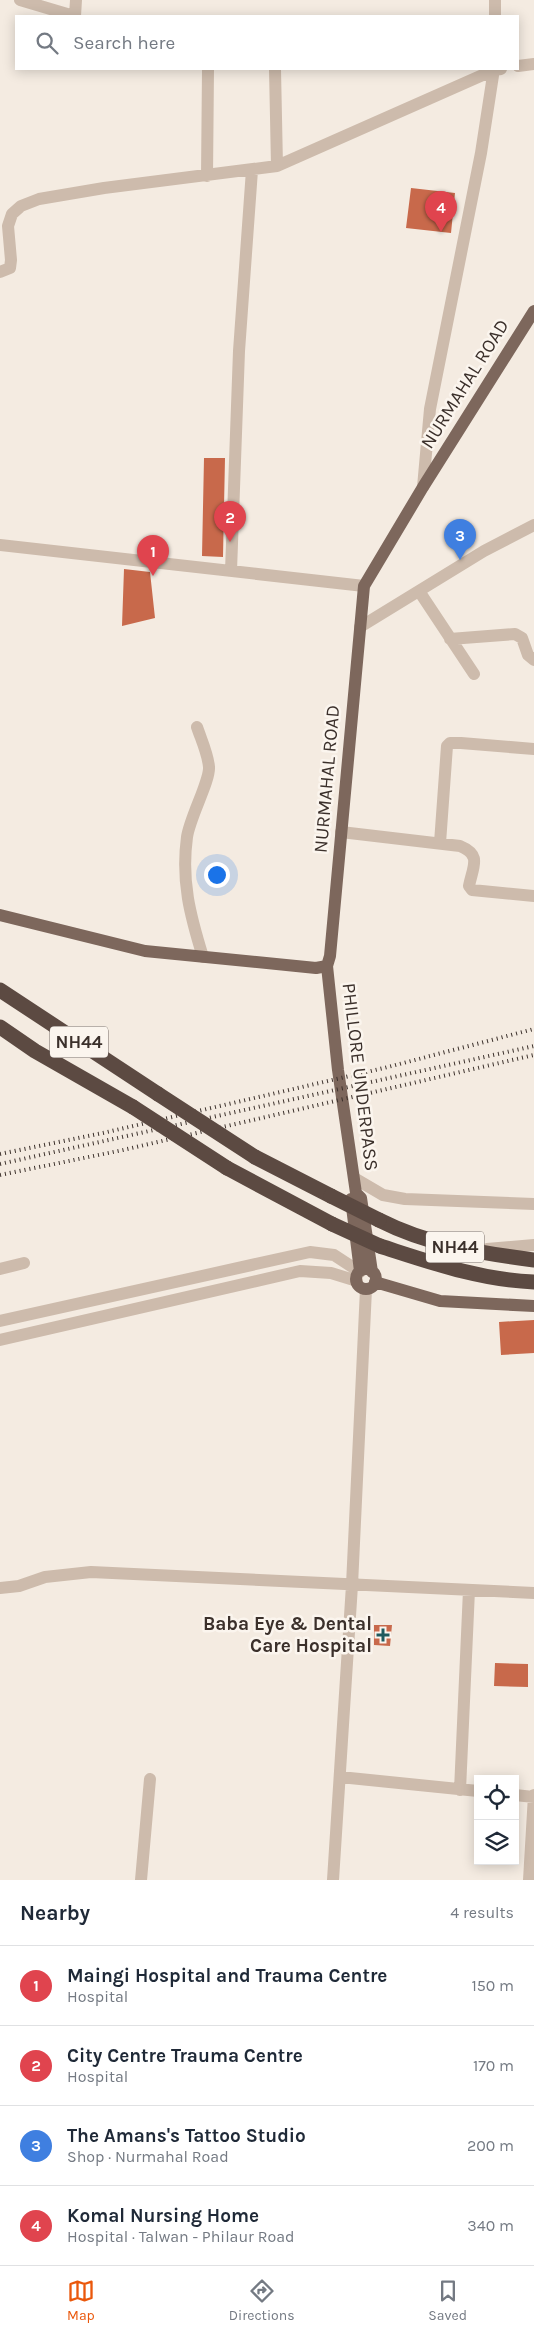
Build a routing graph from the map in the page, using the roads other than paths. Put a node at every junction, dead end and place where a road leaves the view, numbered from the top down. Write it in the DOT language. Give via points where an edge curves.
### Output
graph roads {
  1 [pos="20,0"];
  2 [pos="76,0"];
  3 [pos="495,0"];
  4 [pos="72,15"];
  5 [pos="75,15"];
  6 [pos="495,15"];
  7 [pos="534,64"];
  8 [pos="519,66"];
  9 [pos="208,70"];
  10 [pos="275,70"];
  11 [pos="495,70"];
  12 [pos="497,70"];
  13 [pos="277,166"];
  14 [pos="252,170"];
  15 [pos="207,176"];
  16 [pos="0,272"];
  17 [pos="534,311"];
  18 [pos="423,487"];
  19 [pos="534,525"];
  20 [pos="0,545"];
  21 [pos="231,571"];
  22 [pos="364,586"];
  23 [pos="419,591"];
  24 [pos="360,627"];
  25 [pos="450,639"];
  26 [pos="534,660"];
  27 [pos="474,674"];
  28 [pos="197,727"];
  29 [pos="534,749"];
  30 [pos="341,832"];
  31 [pos="440,843"];
  32 [pos="534,896"];
  33 [pos="0,915"];
  34 [pos="203,957"];
  35 [pos="327,966"];
  36 [pos="0,990"];
  37 [pos="0,1027"];
  38 [pos="354,1178"];
  39 [pos="534,1204"];
  40 [pos="534,1245"];
  41 [pos="467,1251"];
  42 [pos="534,1260"];
  43 [pos="24,1263"];
  44 [pos="0,1269"];
  45 [pos="365,1278"];
  46 [pos="534,1282"];
  47 [pos="534,1306"];
  48 [pos="0,1322"];
  49 [pos="0,1340"];
  50 [pos="352,1585"];
  51 [pos="0,1588"];
  52 [pos="469,1590"];
  53 [pos="534,1593"];
  54 [pos="340,1776"];
  55 [pos="150,1779"];
  56 [pos="460,1790"];
  57 [pos="474,1792"];
  58 [pos="519,1795"];
  59 [pos="534,1796"];
  60 [pos="141,1880"];
  61 [pos="333,1880"];
  62 [pos="529,1880"];
  1 -- 4 [label="street"];
  2 -- 5 [label="street"];
  3 -- 6 [label="street"];
  7 -- 8 [label="street"];
  9 -- 15 [label="street"];
  10 -- 13 [label="street"];
  11 -- 13 [label="street"];
  12 -- 18 [label="street" via="430,409"];
  13 -- 14 [label="street"];
  14 -- 15 [label="street"];
  14 -- 21 [label="street" via="239,351"];
  15 -- 16 [label="street" via="39,199 21,206 12,214 8,226 10,268"];
  17 -- 18 [label="main road, NURMAHAL ROAD"];
  18 -- 22 [label="main road, NURMAHAL ROAD"];
  19 -- 23 [label="street"];
  20 -- 21 [label="street"];
  21 -- 22 [label="street"];
  22 -- 24 [label="main road, NURMAHAL ROAD"];
  23 -- 24 [label="street"];
  23 -- 25 [label="street"];
  24 -- 30 [label="main road, NURMAHAL ROAD"];
  25 -- 26 [label="street" via="515,634 522,638 528,655"];
  25 -- 27 [label="street"];
  28 -- 34 [label="street" via="209,771 187,837 185,885"];
  29 -- 31 [label="street" via="450,743 447,746"];
  30 -- 31 [label="street"];
  30 -- 35 [label="main road, NURMAHAL ROAD"];
  31 -- 32 [label="street" via="471,851 474,862 469,886 472,890"];
  33 -- 34 [label="main road" via="145,951"];
  34 -- 35 [label="main road" via="316,968"];
  35 -- 38 [label="main road, PHILLORE UNDERPASS"];
  36 -- 41 [label="highway, NH44, bridge" via="255,1157 396,1229"];
  37 -- 46 [label="highway, NH44, bridge" via="227,1168 332,1224 380,1246 455,1271"];
  38 -- 39 [label="street" via="383,1195 406,1199"];
  38 -- 45 [label="main road, PHILLORE UNDERPASS" via="356,1193 350,1199"];
  40 -- 41 [label="street"];
  41 -- 42 [label="highway, NH44"];
  43 -- 44 [label="street"];
  45 -- 47 [label="main road" via="440,1301"];
  45 -- 48 [label="street" via="334,1255 310,1252"];
  45 -- 49 [label="street" via="300,1271"];
  45 -- 50 [label="street"];
  50 -- 51 [label="street" via="91,1572 45,1577 20,1586"];
  50 -- 52 [label="street"];
  50 -- 54 [label="street"];
  52 -- 53 [label="street"];
  52 -- 56 [label="street"];
  54 -- 56 [label="street"];
  54 -- 61 [label="street"];
  55 -- 60 [label="street"];
  56 -- 57 [label="street"];
  58 -- 59 [label="street"];
  59 -- 62 [label="street"];
}
